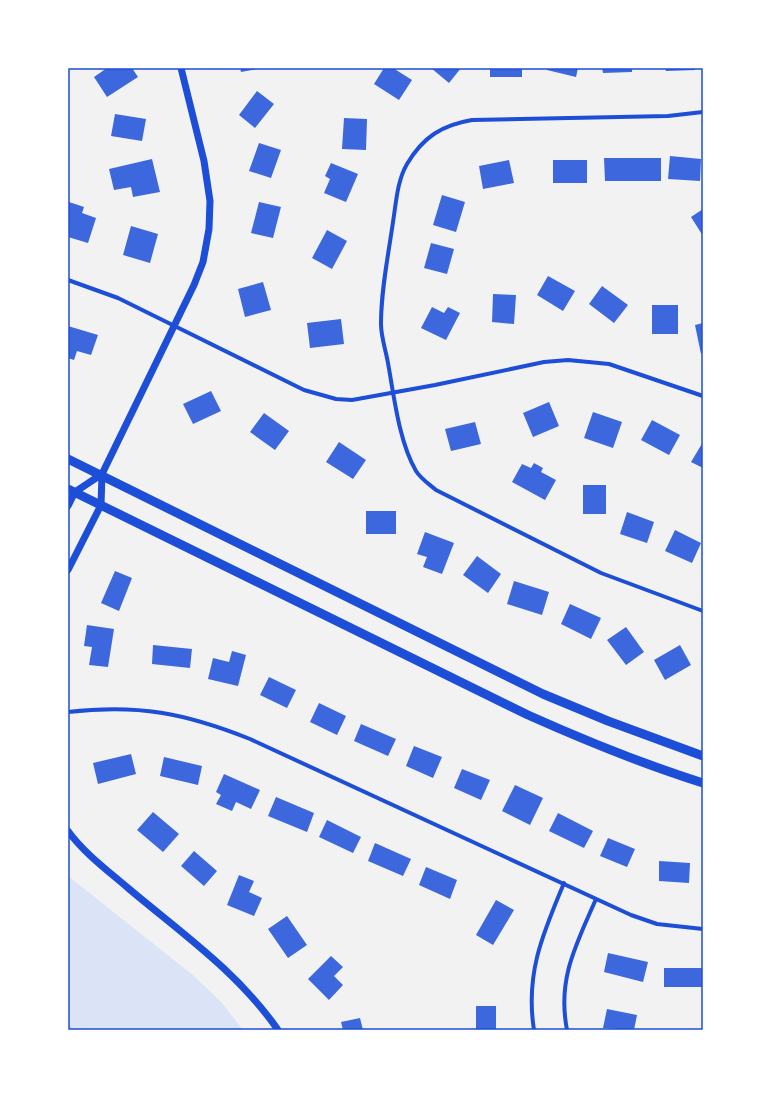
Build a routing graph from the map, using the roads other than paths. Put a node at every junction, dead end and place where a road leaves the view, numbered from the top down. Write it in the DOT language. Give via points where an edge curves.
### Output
graph roads {
  1 [pos="181,68"];
  2 [pos="703,112"];
  3 [pos="68,280"];
  4 [pos="174,326"];
  5 [pos="394,393"];
  6 [pos="703,396"];
  7 [pos="68,459"];
  8 [pos="102,474"];
  9 [pos="72,490"];
  10 [pos="101,505"];
  11 [pos="68,506"];
  12 [pos="68,570"];
  13 [pos="703,611"];
  14 [pos="68,712"];
  15 [pos="703,756"];
  16 [pos="703,783"];
  17 [pos="68,831"];
  18 [pos="564,883"];
  19 [pos="596,899"];
  20 [pos="703,929"];
  21 [pos="278,1030"];
  22 [pos="534,1030"];
  23 [pos="567,1030"];
  1 -- 4 [label="street" via="204,161 210,201 209,229 203,262"];
  2 -- 5 [label="street" via="668,116 472,120 453,123 438,131 420,146 406,165 399,187 382,294 381,327"];
  3 -- 4 [label="street" via="118,298"];
  4 -- 5 [label="street" via="318,395 352,400"];
  4 -- 8 [label="street"];
  5 -- 6 [label="street" via="544,362 568,360 609,364"];
  5 -- 13 [label="street" via="409,456 424,481 436,490 601,573"];
  7 -- 8 [label="main road"];
  8 -- 9 [label="street"];
  8 -- 10 [label="street"];
  8 -- 15 [label="main road" via="544,694"];
  9 -- 10 [label="main road"];
  9 -- 11 [label="street"];
  10 -- 12 [label="street"];
  10 -- 16 [label="main road" via="528,715 604,748"];
  14 -- 18 [label="street" via="136,709 174,714 213,724"];
  17 -- 21 [label="street" via="93,859 240,984 262,1007"];
  18 -- 19 [label="street"];
  18 -- 22 [label="street" via="541,938 532,974"];
  19 -- 20 [label="street" via="657,924"];
  19 -- 23 [label="street" via="570,958 564,999"];
}
